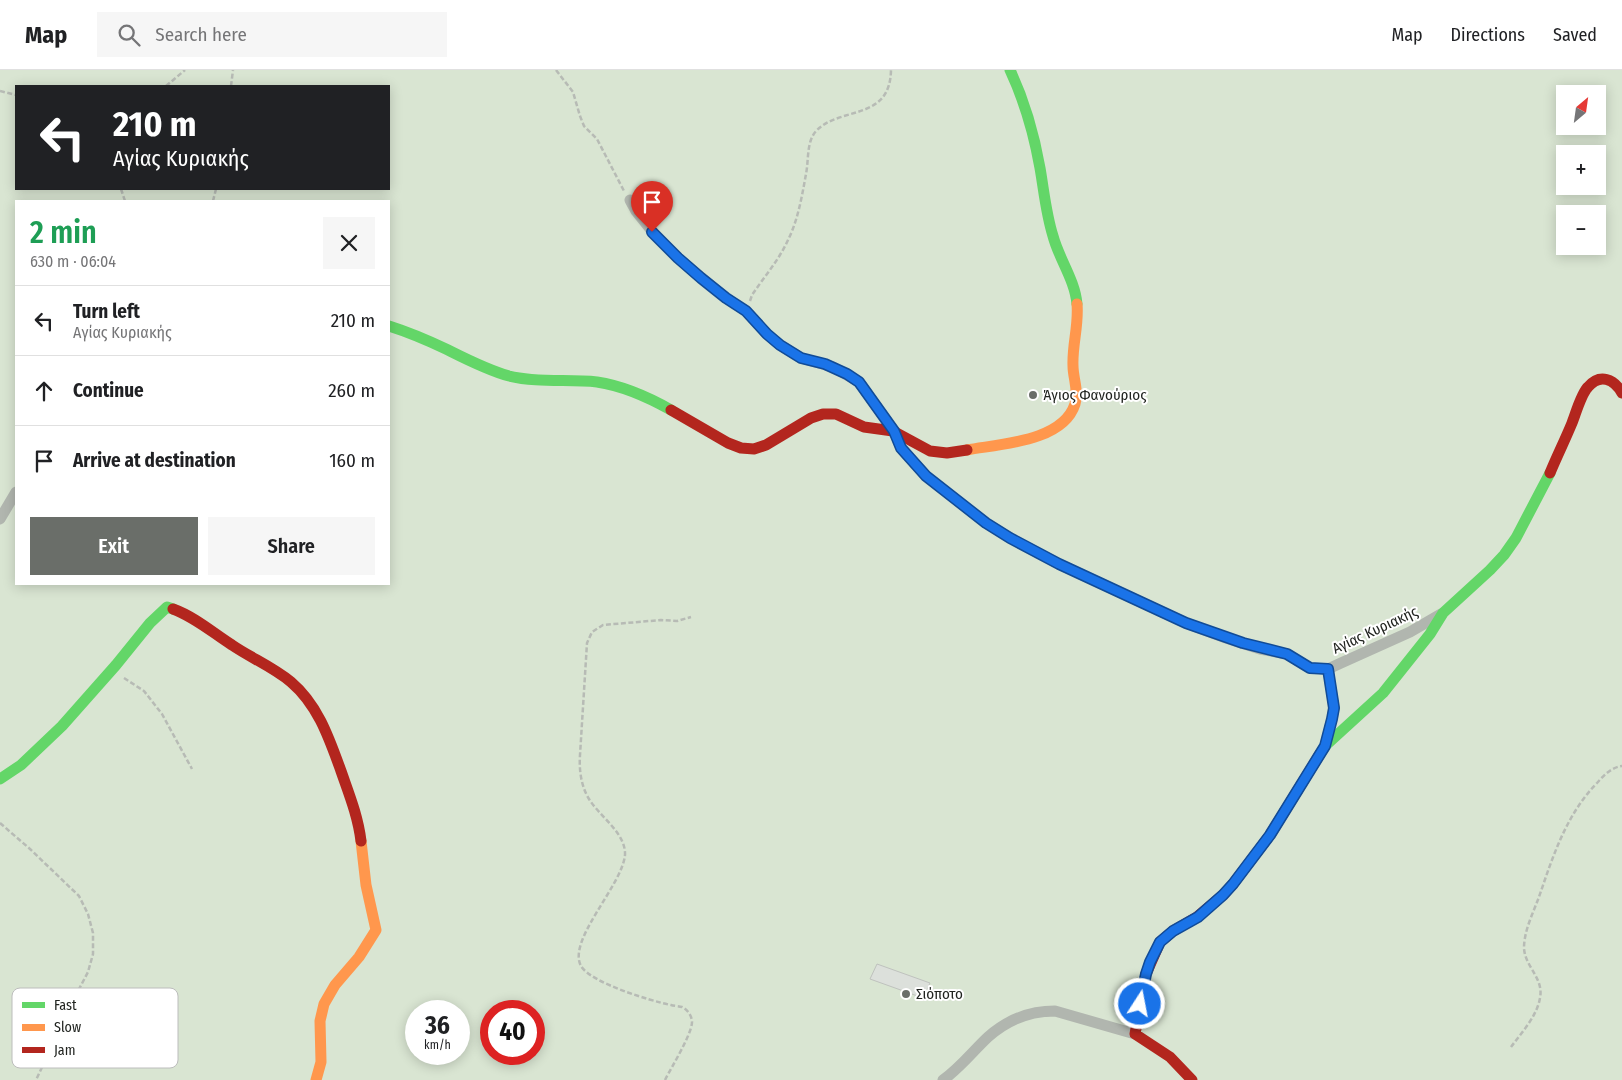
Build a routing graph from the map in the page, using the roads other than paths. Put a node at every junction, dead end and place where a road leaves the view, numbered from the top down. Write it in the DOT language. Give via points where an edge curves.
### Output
graph roads {
  1 [pos="1010,70"];
  2 [pos="630,200"];
  3 [pos="390,326"];
  4 [pos="1622,393"];
  5 [pos="894,431"];
  6 [pos="15,494"];
  7 [pos="0,519"];
  8 [pos="1443,613"];
  9 [pos="1328,669"];
  10 [pos="1325,746"];
  11 [pos="0,779"];
  12 [pos="1134,1034"];
  13 [pos="316,1080"];
  14 [pos="942,1080"];
  15 [pos="1192,1080"];
  1 -- 5 [label="street" via="1020,90 1032,132 1052,233 1076,294 1073,365 1076,402 1065,418 1040,435 997,446 953,452 927,451"];
  2 -- 5 [label="street, Αγίας Κυριακής" via="652,232 678,258 746,311 767,334 801,358 833,367 859,382"];
  3 -- 5 [label="street" via="429,340 498,373 531,380 590,382 622,388 652,400 741,448 754,448 775,441 808,418 822,414 838,414 862,427"];
  4 -- 8 [label="street, Αγίας Κυριακής" via="1617,384 1606,379 1594,381 1586,388 1566,438 1516,538 1490,570"];
  5 -- 9 [label="street, Αγίας Κυριακής" via="901,448 926,476 1010,538 1093,581 1198,628 1287,654 1310,668"];
  6 -- 7 [label="street"];
  8 -- 9 [label="street, Αγίας Κυριακής" via="1410,632"];
  8 -- 10 [label="street" via="1405,668 1383,693"];
  9 -- 10 [label="street" via="1334,708"];
  10 -- 12 [label="street" via="1270,835 1233,884 1198,917 1160,942 1146,974"];
  11 -- 13 [label="street" via="22,764 59,730 167,607 291,682 310,703 325,728 355,808 376,930 324,1004 320,1021 321,1062"];
  12 -- 14 [label="street" via="1055,1011 1042,1011 1015,1018 989,1036"];
  12 -- 15 [label="street" via="1170,1058"];
}
